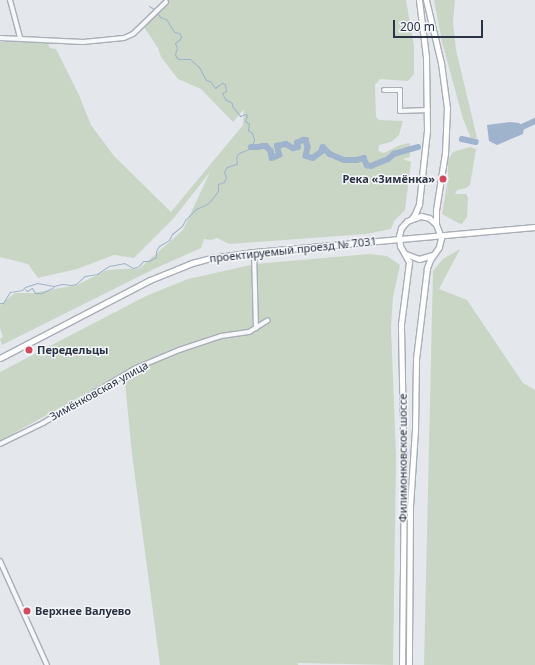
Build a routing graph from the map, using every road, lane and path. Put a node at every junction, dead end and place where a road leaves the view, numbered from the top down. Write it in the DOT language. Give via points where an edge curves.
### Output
graph roads {
  1 [pos="10,0"];
  2 [pos="419,0"];
  3 [pos="426,0"];
  4 [pos="166,2"];
  5 [pos="0,38"];
  6 [pos="20,38"];
  7 [pos="384,90"];
  8 [pos="428,110"];
  9 [pos="412,218"];
  10 [pos="436,224"];
  11 [pos="535,227"];
  12 [pos="441,235"];
  13 [pos="398,239"];
  14 [pos="254,252"];
  15 [pos="405,253"];
  16 [pos="433,254"];
  17 [pos="268,320"];
  18 [pos="256,328"];
  19 [pos="0,358"];
  20 [pos="0,444"];
  21 [pos="0,561"];
  22 [pos="47,665"];
  23 [pos="402,665"];
  24 [pos="410,665"];
  1 -- 6 [label="street"];
  2 -- 8 [label="main road" via="426,57"];
  3 -- 10 [label="main road" via="441,63 447,108 445,153"];
  4 -- 6 [label="street" via="133,34 124,38 83,42"];
  5 -- 6 [label="street"];
  7 -- 8 [label="street" via="400,90 400,112"];
  8 -- 9 [label="main road" via="423,176 417,210"];
  9 -- 10 [label="main road" via="424,216"];
  9 -- 13 [label="main road" via="401,228"];
  10 -- 12 [label="main road"];
  11 -- 12 [label="main road"];
  12 -- 13 [label="main road, проектируемый проезд № 7031"];
  12 -- 16 [label="main road, Филимонковское шоссе" via="439,247"];
  13 -- 14 [label="main road, проектируемый проезд № 7031"];
  13 -- 15 [label="main road, Филимонковское шоссе"];
  14 -- 18 [label="street"];
  14 -- 19 [label="main road, проектируемый проезд № 7031" via="211,258 172,271"];
  15 -- 16 [label="main road" via="419,259"];
  15 -- 23 [label="main road, Филимонковское шоссе" via="409,262 401,324 404,484"];
  16 -- 24 [label="main road, Филимонковское шоссе" via="426,274 416,359 410,506"];
  17 -- 18 [label="street, Зимёнковская улица"];
  18 -- 20 [label="street, Зимёнковская улица" via="249,332 221,336 136,368 44,422"];
  21 -- 22 [label="street"];
}
